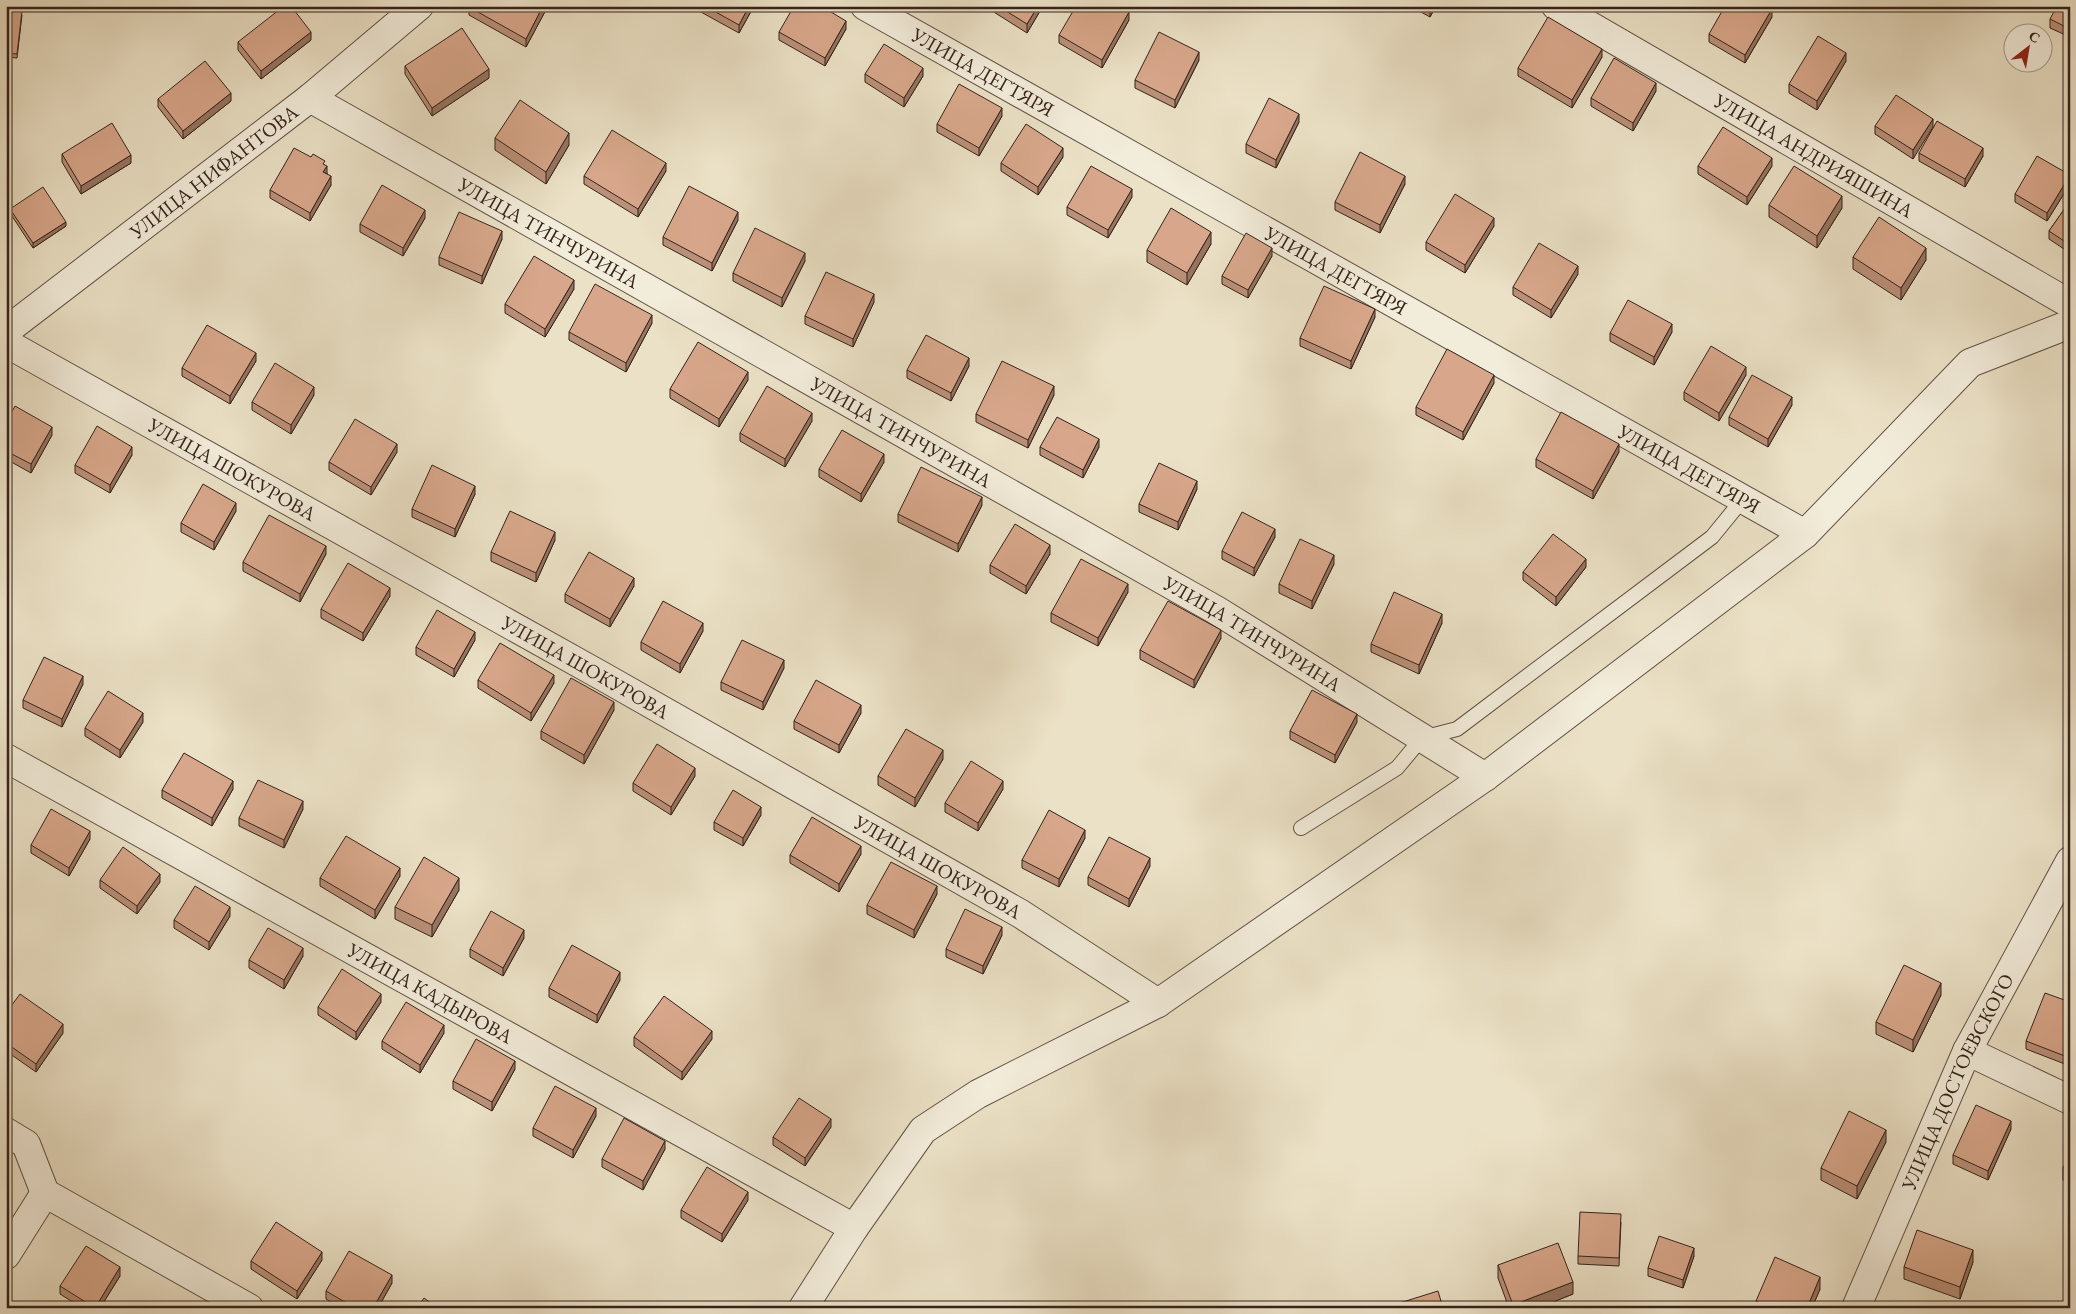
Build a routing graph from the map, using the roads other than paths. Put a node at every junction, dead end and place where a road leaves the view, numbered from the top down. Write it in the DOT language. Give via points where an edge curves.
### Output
graph roads {
  1 [pos="419,6"];
  2 [pos="865,6"];
  3 [pos="1556,6"];
  4 [pos="310,98"];
  5 [pos="2070,304"];
  6 [pos="2070,324"];
  7 [pos="6,331"];
  8 [pos="6,343"];
  9 [pos="1743,500"];
  10 [pos="1805,534"];
  11 [pos="1422,738"];
  12 [pos="6,758"];
  13 [pos="1485,778"];
  14 [pos="1301,828"];
  15 [pos="2070,861"];
  16 [pos="1158,1003"];
  17 [pos="1967,1051"];
  18 [pos="2070,1100"];
  19 [pos="6,1132"];
  20 [pos="45,1193"];
  21 [pos="854,1228"];
  22 [pos="6,1255"];
  23 [pos="249,1308"];
  24 [pos="803,1308"];
  25 [pos="1856,1308"];
  1 -- 4 [label="street, УЛИЦА НИФАНТОВА"];
  2 -- 9 [label="street, УЛИЦА ДЕГТЯРЯ"];
  3 -- 5 [label="street, УЛИЦА АНДРИЯШИНА"];
  4 -- 7 [label="street, УЛИЦА НИФАНТОВА"];
  4 -- 11 [label="street, УЛИЦА ТИНЧУРИНА" via="1216,610"];
  6 -- 10 [label="street" via="1970,363"];
  8 -- 16 [label="street, УЛИЦА ШОКУРОВА" via="1013,909"];
  9 -- 10 [label="street, УЛИЦА ДЕГТЯРЯ"];
  9 -- 11 [label="lane" via="1712,537 1457,729"];
  10 -- 13 [label="street"];
  11 -- 13 [label="street, УЛИЦА ТИНЧУРИНА"];
  11 -- 14 [label="lane" via="1397,768"];
  12 -- 21 [label="street, УЛИЦА КАДЫРОВА"];
  13 -- 16 [label="street"];
  15 -- 17 [label="street, УЛИЦА ДОСТОЕВСКОГО"];
  16 -- 21 [label="street" via="978,1094 923,1130"];
  17 -- 18 [label="street"];
  17 -- 25 [label="street, УЛИЦА ДОСТОЕВСКОГО"];
  19 -- 20 [label="street" via="26,1144"];
  20 -- 22 [label="street"];
  20 -- 23 [label="street"];
  21 -- 24 [label="street"];
}
